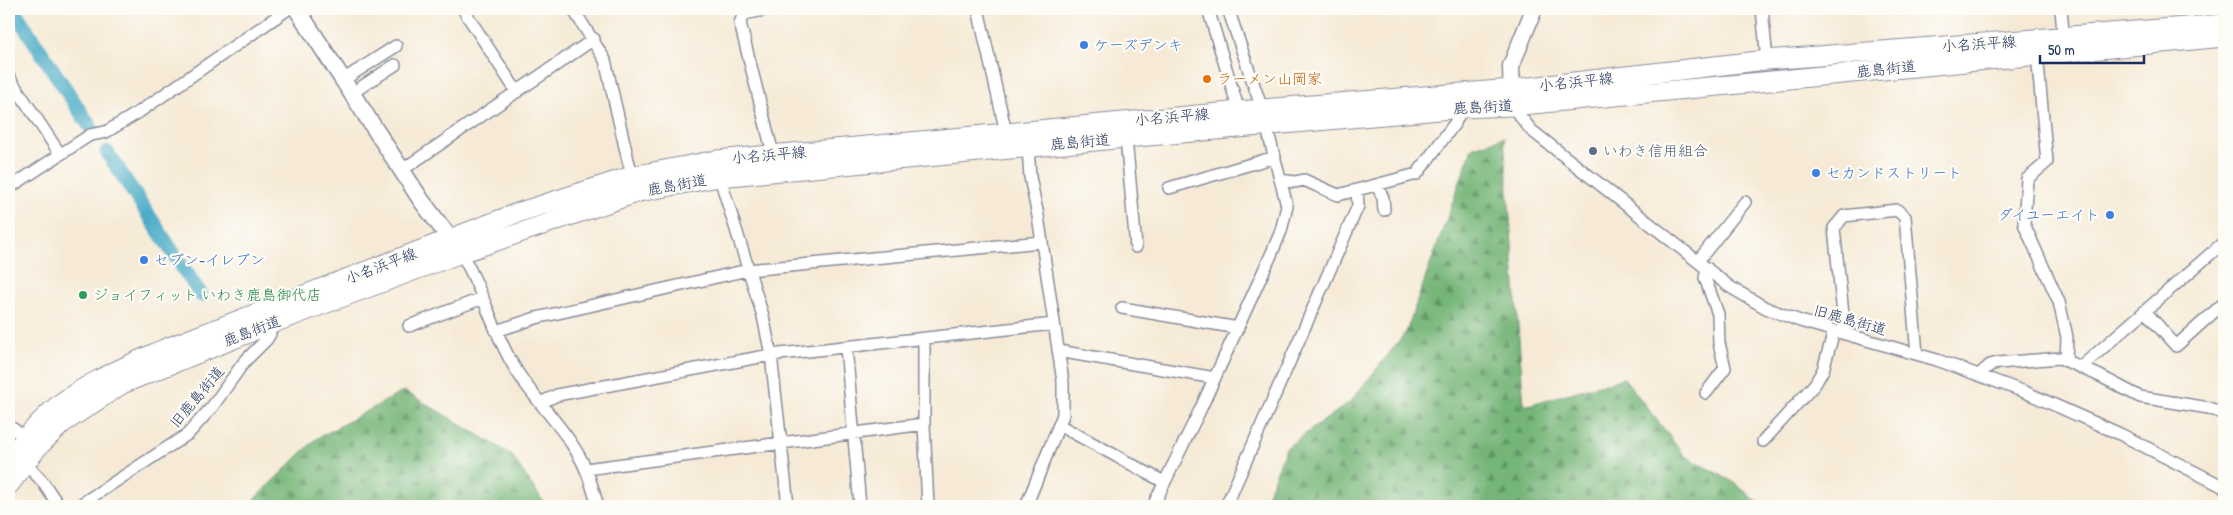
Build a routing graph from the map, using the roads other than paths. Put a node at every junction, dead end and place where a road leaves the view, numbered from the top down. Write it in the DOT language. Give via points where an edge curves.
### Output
graph roads {
  1 [pos="288,9"];
  2 [pos="297,9"];
  3 [pos="463,9"];
  4 [pos="573,9"];
  5 [pos="769,9"];
  6 [pos="978,9"];
  7 [pos="1208,9"];
  8 [pos="1228,9"];
  9 [pos="1534,9"];
  10 [pos="1762,9"];
  11 [pos="2061,9"];
  12 [pos="2224,24"];
  13 [pos="2224,37"];
  14 [pos="594,39"];
  15 [pos="2064,45"];
  16 [pos="396,46"];
  17 [pos="2037,54"];
  18 [pos="1767,60"];
  19 [pos="395,65"];
  20 [pos="9,77"];
  21 [pos="348,87"];
  22 [pos="517,92"];
  23 [pos="1512,98"];
  24 [pos="1462,108"];
  25 [pos="1239,111"];
  26 [pos="1264,118"];
  27 [pos="1126,138"];
  28 [pos="1008,141"];
  29 [pos="771,146"];
  30 [pos="1028,147"];
  31 [pos="60,154"];
  32 [pos="1275,157"];
  33 [pos="718,169"];
  34 [pos="402,170"];
  35 [pos="1280,180"];
  36 [pos="635,184"];
  37 [pos="1377,185"];
  38 [pos="9,188"];
  39 [pos="1169,188"];
  40 [pos="1357,190"];
  41 [pos="1745,202"];
  42 [pos="1384,210"];
  43 [pos="1041,242"];
  44 [pos="2224,242"];
  45 [pos="456,246"];
  46 [pos="1136,247"];
  47 [pos="1703,265"];
  48 [pos="748,270"];
  49 [pos="483,298"];
  50 [pos="2224,303"];
  51 [pos="1122,308"];
  52 [pos="2145,311"];
  53 [pos="1054,324"];
  54 [pos="268,325"];
  55 [pos="409,326"];
  56 [pos="1238,328"];
  57 [pos="496,331"];
  58 [pos="1840,332"];
  59 [pos="924,339"];
  60 [pos="846,347"];
  61 [pos="1058,352"];
  62 [pos="1918,354"];
  63 [pos="770,355"];
  64 [pos="2066,360"];
  65 [pos="2081,367"];
  66 [pos="1979,375"];
  67 [pos="1215,378"];
  68 [pos="1706,393"];
  69 [pos="540,403"];
  70 [pos="2224,414"];
  71 [pos="924,424"];
  72 [pos="9,426"];
  73 [pos="1059,426"];
  74 [pos="854,433"];
  75 [pos="1764,441"];
  76 [pos="31,442"];
  77 [pos="780,442"];
  78 [pos="17,461"];
  79 [pos="586,469"];
  80 [pos="1164,482"];
  81 [pos="9,486"];
  82 [pos="2224,487"];
  83 [pos="59,506"];
  84 [pos="78,506"];
  85 [pos="598,506"];
  86 [pos="788,506"];
  87 [pos="860,506"];
  88 [pos="928,506"];
  89 [pos="1026,506"];
  90 [pos="1153,506"];
  91 [pos="1226,506"];
  1 -- 31 [label="street" via="139,112"];
  2 -- 21 [label="street"];
  3 -- 22 [label="street"];
  4 -- 14 [label="street"];
  5 -- 29 [label="street" via="744,14 740,23"];
  6 -- 28 [label="street"];
  7 -- 25 [label="street"];
  8 -- 26 [label="street"];
  9 -- 23 [label="street" via="1511,66"];
  10 -- 18 [label="street"];
  11 -- 15 [label="street"];
  12 -- 15 [label="main road, 小名浜平線"];
  13 -- 15 [label="main road, 鹿島街道"];
  14 -- 22 [label="street"];
  14 -- 36 [label="street" via="605,60"];
  15 -- 17 [label="main road, 鹿島街道"];
  15 -- 18 [label="main road, 小名浜平線"];
  16 -- 21 [label="street"];
  17 -- 23 [label="main road, 鹿島街道"];
  17 -- 64 [label="street" via="2047,162 2027,179 2024,224 2059,302 2067,336"];
  18 -- 23 [label="main road, 小名浜平線"];
  19 -- 21 [label="street"];
  20 -- 31 [label="street"];
  21 -- 34 [label="street"];
  22 -- 34 [label="street"];
  23 -- 24 [label="main road, 鹿島街道"];
  23 -- 26 [label="main road, 小名浜平線"];
  23 -- 47 [label="street, 旧鹿島街道" via="1531,130"];
  24 -- 26 [label="main road, 鹿島街道"];
  24 -- 37 [label="street" via="1456,123 1420,172"];
  25 -- 26 [label="main road, 小名浜平線"];
  25 -- 28 [label="main road, 小名浜平線"];
  26 -- 27 [label="main road, 鹿島街道"];
  26 -- 32 [label="street"];
  27 -- 30 [label="main road, 鹿島街道"];
  27 -- 46 [label="street"];
  28 -- 30 [label="main road, 鹿島街道"];
  28 -- 33 [label="main road, 小名浜平線"];
  30 -- 43 [label="street"];
  31 -- 38 [label="street"];
  32 -- 35 [label="street"];
  32 -- 39 [label="street"];
  33 -- 36 [label="main road, 小名浜平線"];
  33 -- 48 [label="street"];
  34 -- 45 [label="street"];
  35 -- 40 [label="street" via="1304,180 1338,195"];
  35 -- 56 [label="street" via="1286,206 1281,231"];
  36 -- 45 [label="main road, 小名浜平線" via="517,214"];
  37 -- 40 [label="street"];
  37 -- 42 [label="street"];
  40 -- 91 [label="street" via="1358,206"];
  41 -- 47 [label="street"];
  43 -- 48 [label="street"];
  43 -- 53 [label="street"];
  44 -- 52 [label="street"];
  45 -- 49 [label="street" via="473,273"];
  45 -- 54 [label="main road, 鹿島街道"];
  45 -- 76 [label="main road, 小名浜平線" via="164,349 70,396 44,417"];
  47 -- 58 [label="street, 旧鹿島街道" via="1766,308"];
  47 -- 68 [label="street" via="1718,314 1719,342 1726,364"];
  48 -- 57 [label="street" via="536,318"];
  48 -- 63 [label="street"];
  49 -- 55 [label="street"];
  49 -- 57 [label="street"];
  50 -- 52 [label="street" via="2176,346"];
  51 -- 56 [label="street"];
  52 -- 65 [label="street"];
  53 -- 59 [label="street"];
  53 -- 61 [label="street"];
  54 -- 76 [label="main road, 鹿島街道" via="122,384"];
  54 -- 84 [label="street, 旧鹿島街道" via="270,334 188,434"];
  56 -- 67 [label="street"];
  57 -- 69 [label="street" via="518,373"];
  58 -- 62 [label="street, 旧鹿島街道"];
  58 -- 62 [label="street" via="1834,228 1844,216 1897,210 1905,217"];
  58 -- 75 [label="street" via="1816,384"];
  59 -- 60 [label="street"];
  59 -- 71 [label="street"];
  60 -- 63 [label="street"];
  60 -- 74 [label="street"];
  61 -- 67 [label="street"];
  61 -- 73 [label="street" via="1063,382 1063,415"];
  62 -- 66 [label="street, 旧鹿島街道"];
  63 -- 69 [label="street" via="557,395"];
  63 -- 77 [label="street"];
  64 -- 65 [label="street"];
  64 -- 66 [label="street" via="1998,363 1990,365"];
  65 -- 70 [label="street" via="2140,397 2210,408"];
  66 -- 82 [label="street, 旧鹿島街道" via="2120,434"];
  67 -- 80 [label="street"];
  69 -- 79 [label="street"];
  71 -- 74 [label="street"];
  71 -- 88 [label="street"];
  72 -- 76 [label="street"];
  73 -- 80 [label="street"];
  73 -- 89 [label="street"];
  74 -- 77 [label="street"];
  74 -- 87 [label="street"];
  76 -- 78 [label="main road, 小名浜平線"];
  77 -- 79 [label="street"];
  77 -- 86 [label="street"];
  78 -- 81 [label="main road"];
  78 -- 83 [label="street" via="42,481"];
  79 -- 85 [label="street"];
  80 -- 90 [label="street"];
}
